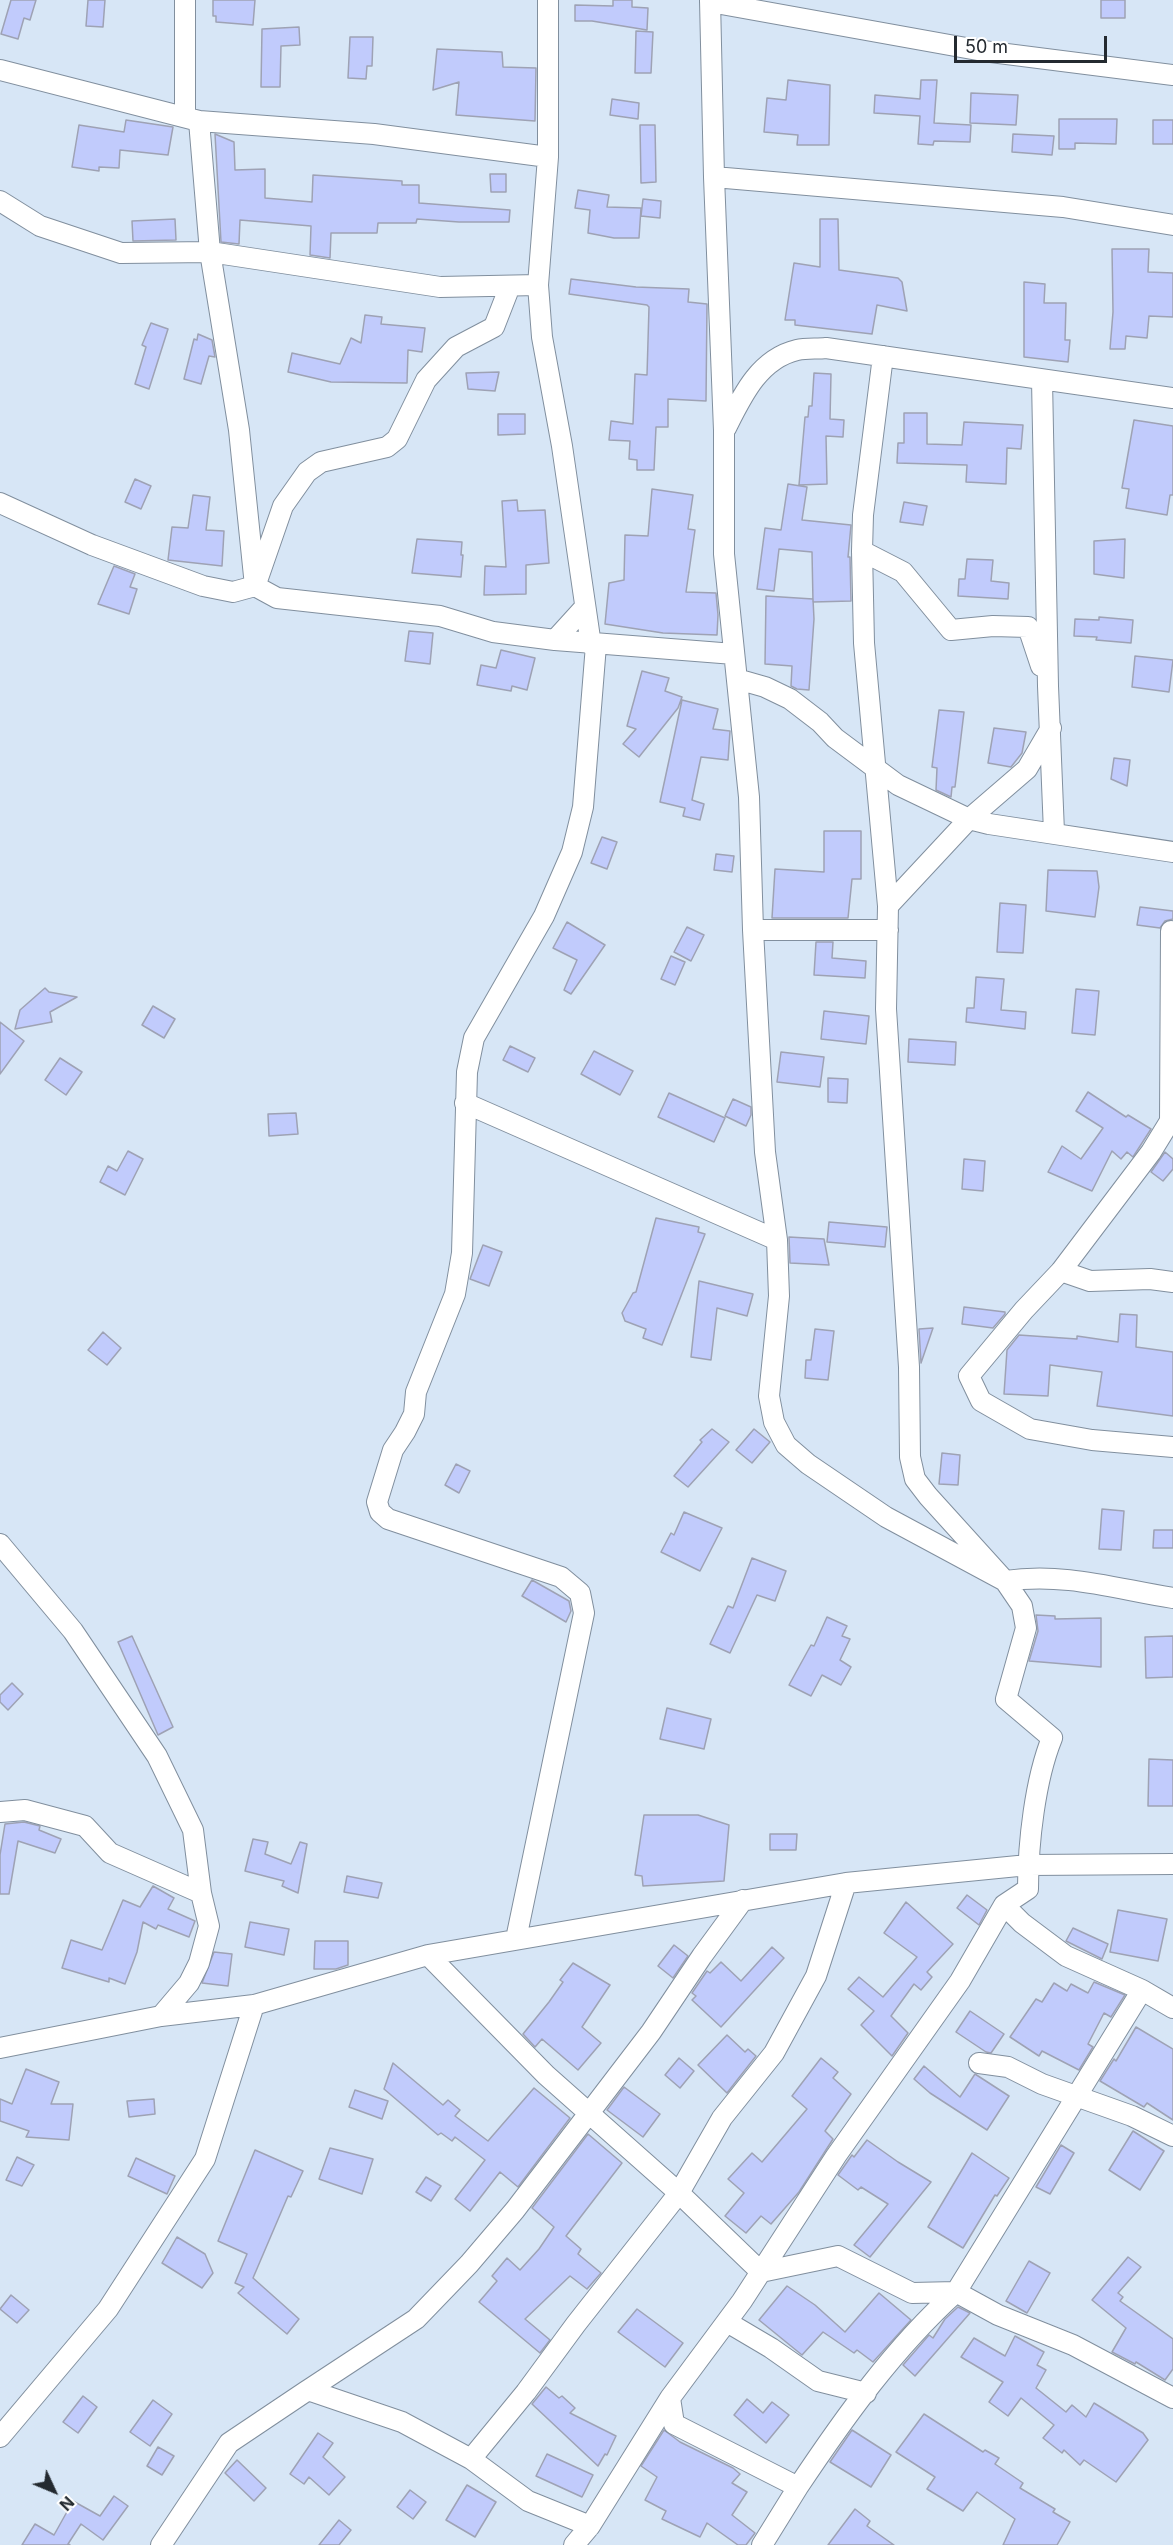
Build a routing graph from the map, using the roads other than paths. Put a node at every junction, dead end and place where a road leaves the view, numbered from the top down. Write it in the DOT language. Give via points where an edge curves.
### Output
graph roads {
  1 [pos="184,0"];
  2 [pos="548,0"];
  3 [pos="710,1"];
  4 [pos="0,70"];
  5 [pos="1173,75"];
  6 [pos="192,119"];
  7 [pos="549,157"];
  8 [pos="714,177"];
  9 [pos="0,201"];
  10 [pos="1173,225"];
  11 [pos="210,252"];
  12 [pos="538,285"];
  13 [pos="510,286"];
  14 [pos="883,356"];
  15 [pos="1042,380"];
  16 [pos="1173,398"];
  17 [pos="724,430"];
  18 [pos="0,503"];
  19 [pos="863,515"];
  20 [pos="862,551"];
  21 [pos="886,562"];
  22 [pos="255,586"];
  23 [pos="585,607"];
  24 [pos="555,640"];
  25 [pos="593,645"];
  26 [pos="734,654"];
  27 [pos="737,679"];
  28 [pos="1048,686"];
  29 [pos="1051,728"];
  30 [pos="874,769"];
  31 [pos="969,819"];
  32 [pos="1054,832"];
  33 [pos="1173,852"];
  34 [pos="888,906"];
  35 [pos="753,930"];
  36 [pos="888,930"];
  37 [pos="1171,931"];
  38 [pos="465,1103"];
  39 [pos="1170,1126"];
  40 [pos="777,1240"];
  41 [pos="1061,1271"];
  42 [pos="1173,1282"];
  43 [pos="1173,1447"];
  44 [pos="0,1544"];
  45 [pos="1005,1581"];
  46 [pos="1173,1598"];
  47 [pos="0,1812"];
  48 [pos="1173,1864"];
  49 [pos="1028,1865"];
  50 [pos="846,1883"];
  51 [pos="201,1893"];
  52 [pos="743,1900"];
  53 [pos="1004,1905"];
  54 [pos="516,1939"];
  55 [pos="428,1955"];
  56 [pos="1142,1990"];
  57 [pos="254,2005"];
  58 [pos="1173,2008"];
  59 [pos="161,2016"];
  60 [pos="0,2048"];
  61 [pos="979,2063"];
  62 [pos="1076,2097"];
  63 [pos="588,2112"];
  64 [pos="1173,2136"];
  65 [pos="679,2193"];
  66 [pos="761,2272"];
  67 [pos="956,2292"];
  68 [pos="727,2322"];
  69 [pos="309,2390"];
  70 [pos="866,2393"];
  71 [pos="670,2398"];
  72 [pos="1173,2398"];
  73 [pos="0,2437"];
  74 [pos="471,2459"];
  75 [pos="798,2487"];
  76 [pos="590,2526"];
  77 [pos="160,2545"];
  78 [pos="574,2545"];
  79 [pos="762,2545"];
  1 -- 6 [label="street"];
  2 -- 7 [label="street"];
  3 -- 5 [label="street" via="983,51"];
  3 -- 8 [label="street"];
  4 -- 6 [label="street"];
  6 -- 7 [label="street" via="374,134"];
  6 -- 11 [label="street"];
  7 -- 12 [label="street"];
  8 -- 10 [label="street" via="1063,207"];
  8 -- 17 [label="street"];
  9 -- 11 [label="street" via="40,226 121,252"];
  11 -- 13 [label="street" via="440,287"];
  11 -- 22 [label="street" via="239,430"];
  12 -- 13 [label="street"];
  12 -- 23 [label="street" via="542,337"];
  13 -- 22 [label="street" via="494,327 456,347 426,380 397,439 387,447 321,462 307,472 283,506"];
  14 -- 15 [label="street"];
  14 -- 17 [label="street" via="826,348 796,350 766,365 746,389"];
  14 -- 19 [label="street"];
  15 -- 16 [label="street"];
  15 -- 28 [label="street"];
  17 -- 26 [label="street" via="724,554"];
  18 -- 22 [label="street" via="92,545 203,586 233,592"];
  19 -- 20 [label="street"];
  19 -- 21 [label="street"];
  20 -- 21 [label="street"];
  20 -- 30 [label="street" via="864,643"];
  21 -- 28 [label="street" via="903,572 951,630 1028,627"];
  22 -- 24 [label="street" via="277,598 440,616 493,632"];
  23 -- 24 [label="street"];
  23 -- 25 [label="street"];
  24 -- 25 [label="street"];
  25 -- 26 [label="street"];
  25 -- 38 [label="street" via="583,807 572,852 544,916 474,1038"];
  26 -- 27 [label="street"];
  27 -- 30 [label="street" via="789,699"];
  27 -- 35 [label="street" via="749,797"];
  28 -- 29 [label="street"];
  29 -- 31 [label="street" via="1027,769"];
  29 -- 32 [label="street"];
  30 -- 31 [label="street"];
  30 -- 34 [label="street"];
  31 -- 32 [label="street"];
  31 -- 34 [label="street"];
  32 -- 33 [label="street"];
  34 -- 36 [label="street"];
  35 -- 36 [label="street"];
  35 -- 40 [label="street" via="765,1152"];
  36 -- 45 [label="street" via="886,1009 909,1367 910,1457 915,1479 928,1496"];
  37 -- 39 [label="street"];
  38 -- 40 [label="street"];
  38 -- 54 [label="street" via="462,1252 455,1294 416,1392 414,1414 393,1450 376,1502 388,1520 561,1577 579,1593 584,1613"];
  39 -- 41 [label="street"];
  40 -- 45 [label="street" via="779,1296 769,1396 774,1422 786,1445 886,1517"];
  41 -- 42 [label="street" via="1090,1281"];
  41 -- 43 [label="street" via="969,1376 981,1401 1030,1429 1092,1440"];
  44 -- 51 [label="street" via="73,1631 157,1756 193,1830"];
  45 -- 46 [label="street" via="1076,1579"];
  45 -- 49 [label="street" via="1022,1606 1026,1628 1006,1699 1052,1738 1042,1763"];
  47 -- 51 [label="street" via="26,1810 85,1826 110,1853"];
  48 -- 49 [label="street"];
  49 -- 50 [label="street"];
  49 -- 53 [label="street" via="1028,1889"];
  50 -- 52 [label="street"];
  50 -- 65 [label="street" via="816,1976 774,2053 722,2118"];
  51 -- 59 [label="street" via="209,1926 199,1963 189,1983"];
  52 -- 54 [label="street"];
  52 -- 63 [label="street" via="651,2032"];
  53 -- 56 [label="street" via="1066,1956"];
  53 -- 66 [label="street" via="960,1981 836,2156"];
  54 -- 55 [label="street"];
  55 -- 57 [label="street"];
  55 -- 63 [label="street" via="546,2075"];
  56 -- 58 [label="street"];
  56 -- 62 [label="street"];
  57 -- 59 [label="street"];
  57 -- 73 [label="street" via="206,2159 108,2309"];
  59 -- 60 [label="street"];
  61 -- 62 [label="street" via="1008,2067"];
  62 -- 64 [label="street" via="1132,2116"];
  62 -- 67 [label="street"];
  63 -- 65 [label="street"];
  63 -- 69 [label="street" via="515,2211 416,2319"];
  65 -- 66 [label="street"];
  65 -- 74 [label="street"];
  66 -- 67 [label="street" via="838,2256 912,2293"];
  66 -- 68 [label="street"];
  67 -- 70 [label="street" via="924,2322"];
  67 -- 72 [label="street" via="998,2315 1073,2345"];
  68 -- 70 [label="street" via="818,2381"];
  68 -- 71 [label="street"];
  69 -- 74 [label="street" via="402,2422"];
  69 -- 77 [label="street" via="229,2443"];
  70 -- 75 [label="street"];
  71 -- 75 [label="street" via="674,2424"];
  71 -- 76 [label="street"];
  74 -- 76 [label="street" via="528,2501"];
  75 -- 79 [label="street"];
  76 -- 78 [label="street"];
}
